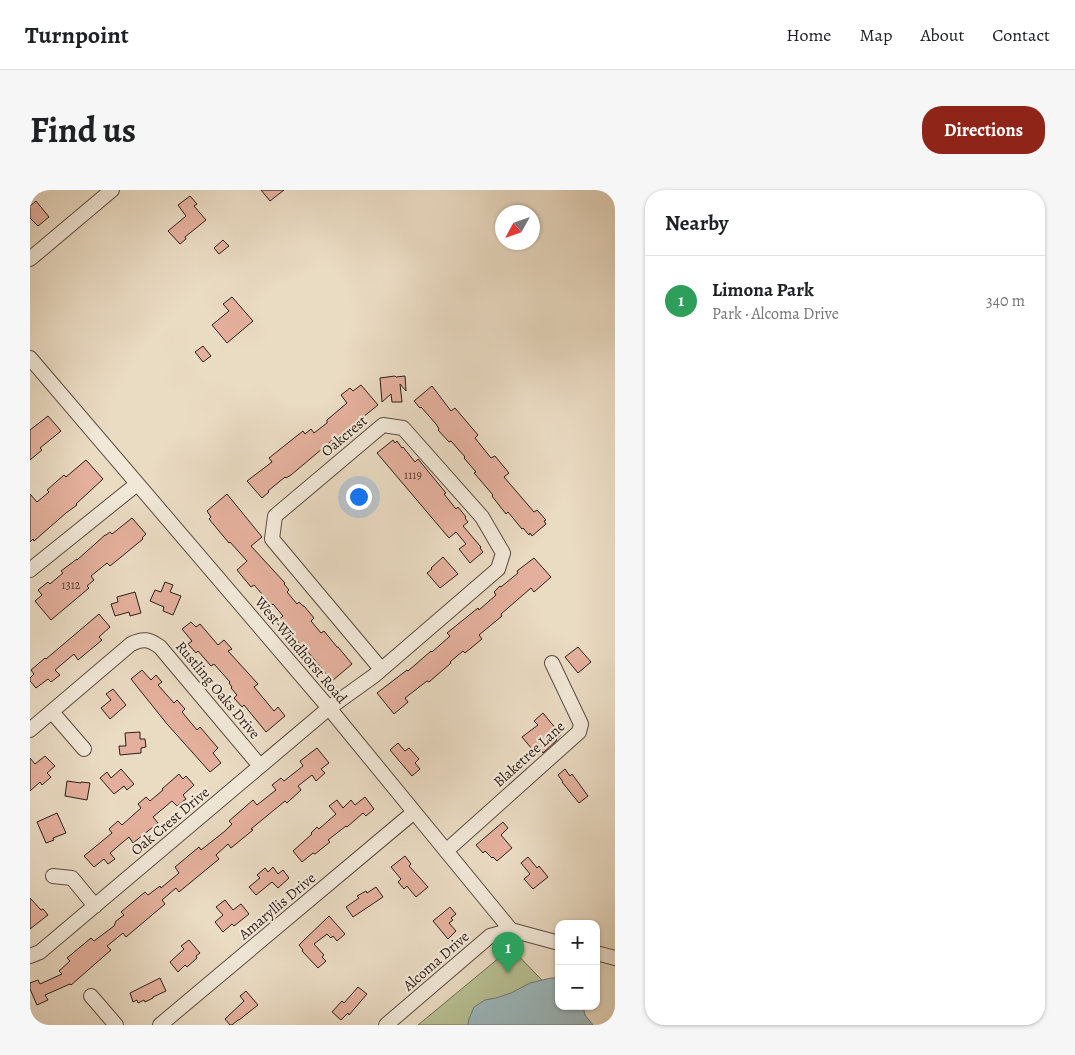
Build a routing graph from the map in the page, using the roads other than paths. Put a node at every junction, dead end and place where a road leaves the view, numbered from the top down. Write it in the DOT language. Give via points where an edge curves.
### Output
graph roads {
  1 [pos="112,190"];
  2 [pos="30,259"];
  3 [pos="30,358"];
  4 [pos="137,484"];
  5 [pos="30,570"];
  6 [pos="552,663"];
  7 [pos="381,669"];
  8 [pos="329,708"];
  9 [pos="52,712"];
  10 [pos="30,730"];
  11 [pos="84,749"];
  12 [pos="260,766"];
  13 [pos="414,812"];
  14 [pos="446,851"];
  15 [pos="53,876"];
  16 [pos="95,906"];
  17 [pos="511,930"];
  18 [pos="555,942"];
  19 [pos="600,954"];
  20 [pos="30,956"];
  21 [pos="615,958"];
  22 [pos="91,996"];
  23 [pos="116,1025"];
  24 [pos="160,1025"];
  25 [pos="386,1025"];
  1 -- 2 [label="street"];
  3 -- 4 [label="street, West Windhorst Road"];
  4 -- 5 [label="street"];
  4 -- 8 [label="street, West Windhorst Road"];
  6 -- 14 [label="street, Blaketree Lane" via="581,724 579,732"];
  7 -- 7 [label="street, Oakcrest" via="498,569 503,553 482,517 403,428 383,425 275,516 272,540"];
  7 -- 8 [label="street, Oakcrest"];
  8 -- 12 [label="street, Oak Crest Drive"];
  8 -- 13 [label="street, West Windhorst Road"];
  9 -- 10 [label="street, Rustling Oaks Drive"];
  9 -- 11 [label="street"];
  9 -- 12 [label="street, Rustling Oaks Drive" via="130,644 138,640 153,642"];
  12 -- 16 [label="street, Oak Crest Drive"];
  13 -- 14 [label="street, West Windhorst Road"];
  13 -- 24 [label="street, Amaryllis Drive"];
  14 -- 17 [label="street, West Windhorst Road"];
  15 -- 16 [label="street" via="72,878"];
  16 -- 20 [label="street, Oak Crest Drive" via="40,952"];
  17 -- 18 [label="street"];
  17 -- 25 [label="street, Alcoma Drive" via="490,936"];
  19 -- 21 [label="street"];
  22 -- 23 [label="street"];
}
